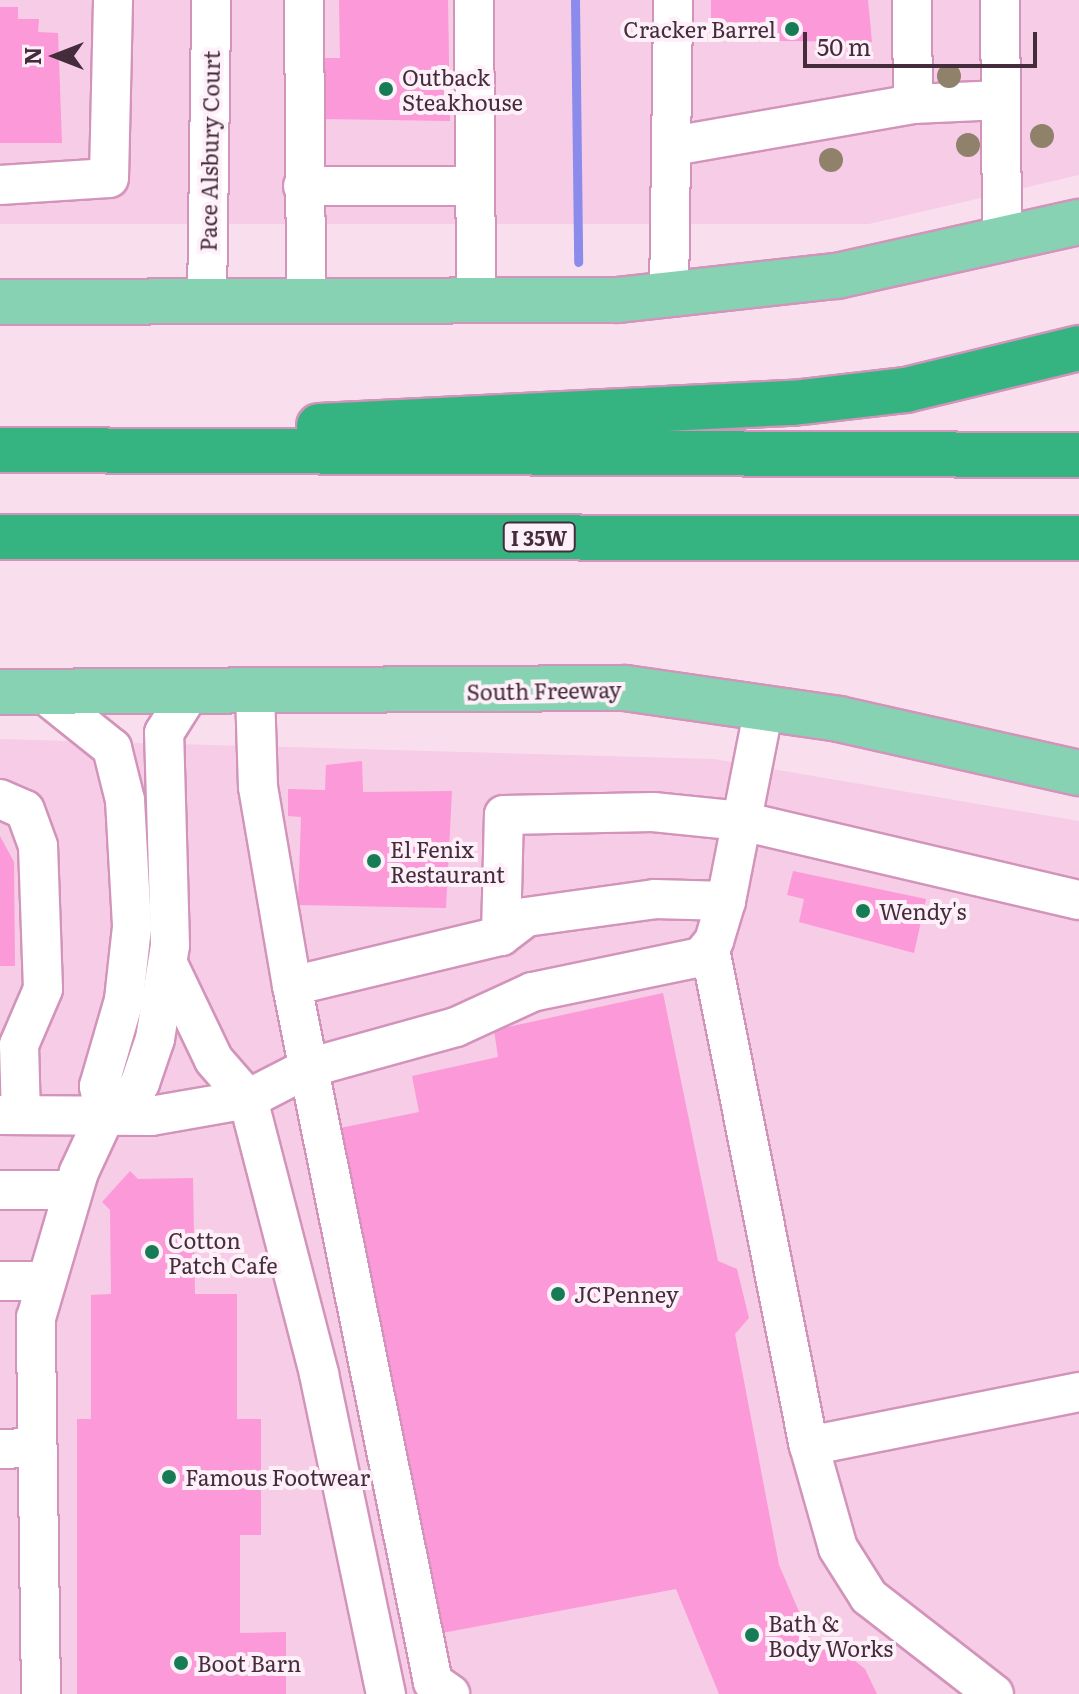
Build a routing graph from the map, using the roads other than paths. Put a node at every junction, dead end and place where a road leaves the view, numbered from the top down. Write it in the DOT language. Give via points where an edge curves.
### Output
graph roads {
  1 [pos="113,0"];
  2 [pos="211,0"];
  3 [pos="304,0"];
  4 [pos="474,0"];
  5 [pos="673,0"];
  6 [pos="912,0"];
  7 [pos="1000,0"];
  8 [pos="1001,100"];
  9 [pos="913,104"];
  10 [pos="673,146"];
  11 [pos="0,185"];
  12 [pos="303,186"];
  13 [pos="474,186"];
  14 [pos="1079,222"];
  15 [pos="1002,241"];
  16 [pos="669,296"];
  17 [pos="0,302"];
  18 [pos="207,302"];
  19 [pos="306,303"];
  20 [pos="476,303"];
  21 [pos="1079,348"];
  22 [pos="106,449"];
  23 [pos="0,450"];
  24 [pos="1079,455"];
  25 [pos="0,537"];
  26 [pos="1079,538"];
  27 [pos="21,692"];
  28 [pos="190,692"];
  29 [pos="255,692"];
  30 [pos="764,708"];
  31 [pos="1079,773"];
  32 [pos="0,799"];
  33 [pos="742,821"];
  34 [pos="1079,900"];
  35 [pos="726,901"];
  36 [pos="501,936"];
  37 [pos="710,949"];
  38 [pos="168,964"];
  39 [pos="292,986"];
  40 [pos="10,1044"];
  41 [pos="308,1068"];
  42 [pos="248,1099"];
  43 [pos="11,1115"];
  44 [pos="105,1116"];
  45 [pos="0,1190"];
  46 [pos="71,1190"];
  47 [pos="0,1281"];
  48 [pos="43,1281"];
  49 [pos="16,1366"];
  50 [pos="1079,1392"];
  51 [pos="809,1446"];
  52 [pos="18,1448"];
  53 [pos="41,1694"];
  54 [pos="386,1694"];
  55 [pos="450,1694"];
  56 [pos="994,1694"];
  1 -- 11 [label="street" via="109,178"];
  2 -- 18 [label="street, Pace Alsbury Court"];
  3 -- 12 [label="street"];
  4 -- 13 [label="street"];
  5 -- 10 [label="street"];
  6 -- 9 [label="street"];
  7 -- 8 [label="street"];
  8 -- 9 [label="street"];
  8 -- 15 [label="street"];
  9 -- 10 [label="street"];
  10 -- 16 [label="street"];
  12 -- 13 [label="street"];
  12 -- 19 [label="street"];
  13 -- 20 [label="street"];
  14 -- 15 [label="main road"];
  15 -- 16 [label="main road" via="837,276"];
  16 -- 20 [label="main road"];
  17 -- 18 [label="main road"];
  18 -- 19 [label="main road"];
  19 -- 20 [label="main road"];
  21 -- 22 [label="highway" via="906,390 792,403 407,417"];
  22 -- 23 [label="highway"];
  22 -- 24 [label="highway"];
  25 -- 26 [label="highway, I 35W"];
  27 -- 28 [label="main road, South Freeway"];
  27 -- 44 [label="street" via="112,748 125,800 132,927 124,1000 99,1086"];
  28 -- 29 [label="main road, South Freeway"];
  28 -- 38 [label="street" via="164,733 162,755"];
  29 -- 30 [label="main road, South Freeway" via="625,688"];
  29 -- 39 [label="street" via="258,787"];
  30 -- 31 [label="main road, South Freeway"];
  30 -- 33 [label="street"];
  32 -- 40 [label="street" via="25,810 38,846 43,989"];
  33 -- 34 [label="street"];
  33 -- 35 [label="street"];
  33 -- 36 [label="street" via="653,812 504,815"];
  35 -- 36 [label="street" via="655,899 526,917"];
  35 -- 37 [label="street"];
  36 -- 39 [label="street"];
  37 -- 41 [label="street" via="685,963 532,992 456,1027"];
  37 -- 51 [label="street"];
  38 -- 42 [label="street" via="214,1060"];
  38 -- 44 [label="street" via="140,1083 129,1102"];
  39 -- 41 [label="street"];
  40 -- 43 [label="street"];
  41 -- 42 [label="street"];
  41 -- 55 [label="street" via="433,1682"];
  42 -- 44 [label="street" via="151,1116"];
  42 -- 54 [label="street" via="319,1374"];
  43 -- 44 [label="street"];
  44 -- 46 [label="street"];
  45 -- 46 [label="street"];
  46 -- 48 [label="street"];
  47 -- 48 [label="street"];
  48 -- 49 [label="street"];
  49 -- 52 [label="street"];
  50 -- 51 [label="street"];
  51 -- 56 [label="street" via="822,1503 855,1581"];
  52 -- 53 [label="street"];
}
